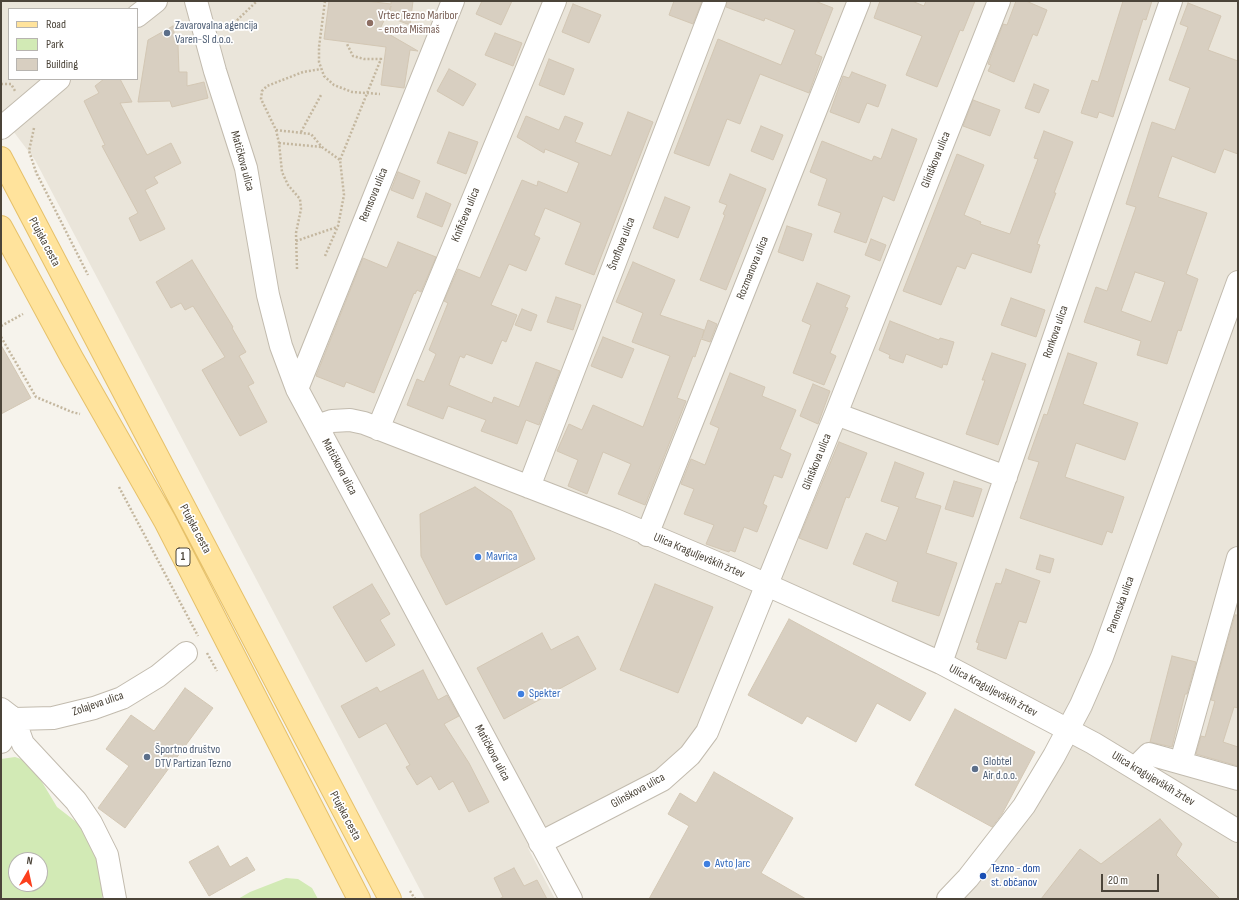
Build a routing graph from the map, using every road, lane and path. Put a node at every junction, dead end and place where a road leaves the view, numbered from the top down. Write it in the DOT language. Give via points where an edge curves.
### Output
graph roads {
  1 [pos="156,1"];
  2 [pos="196,1"];
  3 [pos="257,1"];
  4 [pos="325,1"];
  5 [pos="453,1"];
  6 [pos="555,1"];
  7 [pos="715,1"];
  8 [pos="859,1"];
  9 [pos="999,1"];
  10 [pos="1171,1"];
  11 [pos="138,15"];
  12 [pos="219,30"];
  13 [pos="347,44"];
  14 [pos="321,69"];
  15 [pos="59,80"];
  16 [pos="1,84"];
  17 [pos="15,92"];
  18 [pos="366,94"];
  19 [pos="380,94"];
  20 [pos="321,95"];
  21 [pos="1,128"];
  22 [pos="276,130"];
  23 [pos="301,132"];
  24 [pos="280,143"];
  25 [pos="322,147"];
  26 [pos="1,158"];
  27 [pos="340,160"];
  28 [pos="338,226"];
  29 [pos="1,227"];
  30 [pos="296,241"];
  31 [pos="325,256"];
  32 [pos="298,269"];
  33 [pos="1238,282"];
  34 [pos="20,307"];
  35 [pos="23,314"];
  36 [pos="27,320"];
  37 [pos="1,326"];
  38 [pos="1,337"];
  39 [pos="297,388"];
  40 [pos="76,407"];
  41 [pos="80,414"];
  42 [pos="836,414"];
  43 [pos="84,420"];
  44 [pos="317,426"];
  45 [pos="378,429"];
  46 [pos="1006,477"];
  47 [pos="119,485"];
  48 [pos="529,487"];
  49 [pos="647,534"];
  50 [pos="1238,558"];
  51 [pos="766,585"];
  52 [pos="197,646"];
  53 [pos="941,663"];
  54 [pos="219,675"];
  55 [pos="7,714"];
  56 [pos="1068,729"];
  57 [pos="1,742"];
  58 [pos="1181,762"];
  59 [pos="1135,768"];
  60 [pos="1238,779"];
  61 [pos="1238,831"];
  62 [pos="540,843"];
  63 [pos="115,899"];
  64 [pos="359,899"];
  65 [pos="390,899"];
  66 [pos="571,899"];
  67 [pos="948,899"];
  1 -- 11 [label="street"];
  2 -- 39 [label="street, Matičkova ulica" via="246,168 268,295 281,346"];
  3 -- 12 [label="path" via="230,27"];
  4 -- 14 [label="path" via="319,46"];
  5 -- 39 [label="street, Remsova ulica"];
  6 -- 45 [label="street, Knifičeva ulica"];
  7 -- 48 [label="street, Šnoflova ulica"];
  8 -- 49 [label="street, Rozmanova ulica"];
  9 -- 42 [label="street, Glinškova ulica"];
  10 -- 46 [label="street, Ronkova ulica"];
  13 -- 18 [label="path" via="353,56 381,59"];
  14 -- 18 [label="path" via="324,76 334,85"];
  14 -- 22 [label="path" via="303,72 267,86 262,91 262,99"];
  15 -- 21 [label="street"];
  16 -- 17 [label="path" via="11,84"];
  18 -- 19 [label="path"];
  18 -- 27 [label="path"];
  20 -- 23 [label="path"];
  22 -- 23 [label="path"];
  22 -- 24 [label="path"];
  23 -- 25 [label="path" via="311,134"];
  24 -- 25 [label="path"];
  24 -- 30 [label="path" via="282,172 288,185 300,199"];
  25 -- 27 [label="path"];
  26 -- 65 [label="main road, Ptujska cesta / 1"];
  27 -- 28 [label="path" via="344,195"];
  28 -- 30 [label="path"];
  28 -- 31 [label="path"];
  29 -- 64 [label="main road, Ptujska cesta / 1" via="165,521"];
  30 -- 32 [label="path"];
  33 -- 56 [label="street, Panonska ulica" via="1102,657"];
  34 -- 35 [label="path"];
  35 -- 36 [label="path"];
  35 -- 37 [label="path"];
  38 -- 41 [label="path" via="36,397"];
  39 -- 44 [label="street, Matičkova ulica"];
  40 -- 41 [label="path"];
  41 -- 43 [label="path"];
  42 -- 46 [label="street"];
  42 -- 51 [label="street, Glinškova ulica"];
  44 -- 45 [label="street, Ulica Kraguljevških žrtev" via="332,421 350,420"];
  44 -- 62 [label="street, Matičkova ulica"];
  45 -- 48 [label="street, Ulica Kraguljevških žrtev"];
  46 -- 53 [label="street, Ronkova ulica"];
  47 -- 52 [label="path"];
  48 -- 49 [label="street, Ulica Kraguljevških žrtev"];
  49 -- 51 [label="street, Ulica Kraguljevških žrtev"];
  50 -- 58 [label="street"];
  51 -- 53 [label="street, Ulica Kraguljevških žrtev"];
  51 -- 62 [label="street, Glinškova ulica" via="707,732 690,755 662,780"];
  52 -- 54 [label="path"];
  52 -- 55 [label="street, Zolajeva ulica" via="158,676 122,698 53,718"];
  53 -- 56 [label="street, Ulica Kraguljevških žrtev"];
  55 -- 57 [label="street"];
  55 -- 63 [label="street" via="23,744 76,801 91,823 107,855"];
  56 -- 59 [label="street, Ulica kragujevških žrtev"];
  56 -- 67 [label="street, Panonska ulica" via="1024,806"];
  58 -- 59 [label="street" via="1149,754"];
  58 -- 60 [label="street"];
  59 -- 61 [label="street, Ulica kragujevških žrtev"];
  62 -- 66 [label="street, Matičkova ulica"];
}
